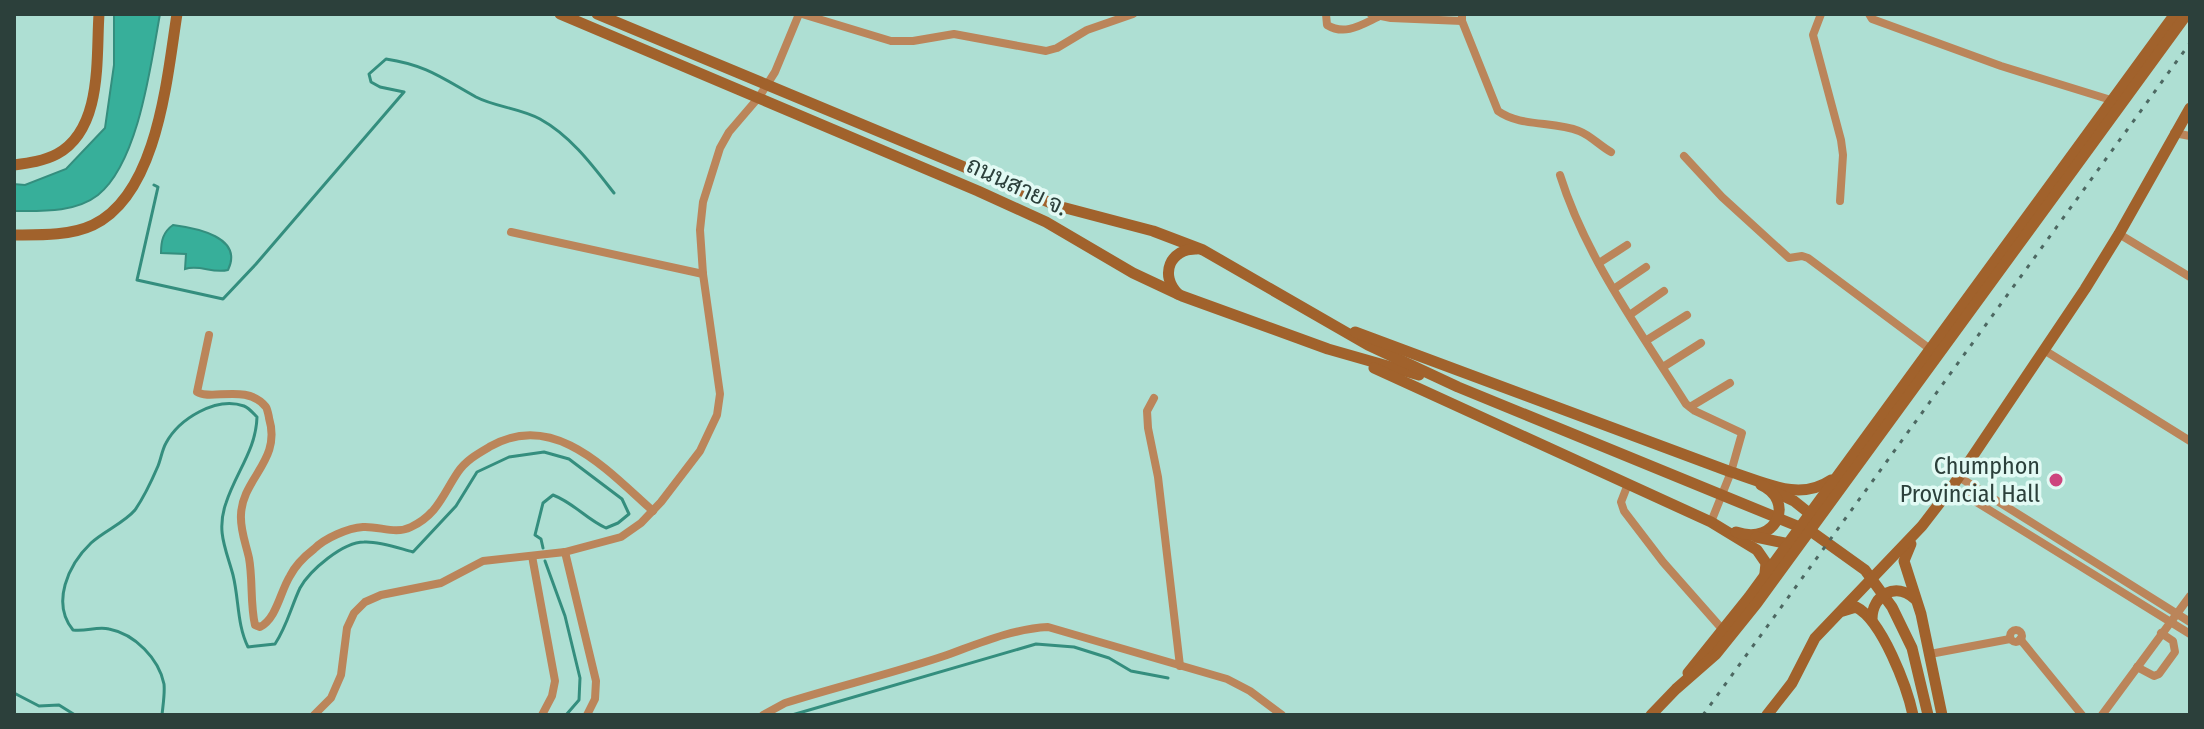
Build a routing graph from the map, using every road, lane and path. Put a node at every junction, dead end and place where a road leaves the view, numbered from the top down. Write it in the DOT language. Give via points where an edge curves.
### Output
graph roads {
  1 [pos="99,14"];
  2 [pos="177,14"];
  3 [pos="560,14"];
  4 [pos="597,14"];
  5 [pos="800,14"];
  6 [pos="1133,14"];
  7 [pos="1326,14"];
  8 [pos="1821,14"];
  9 [pos="1869,14"];
  10 [pos="2175,14"];
  11 [pos="2187,14"];
  12 [pos="1375,16"];
  13 [pos="1404,16"];
  14 [pos="1462,17"];
  15 [pos="768,83"];
  16 [pos="759,97"];
  17 [pos="2111,100"];
  18 [pos="2190,108"];
  19 [pos="2174,133"];
  20 [pos="2190,136"];
  21 [pos="1611,152"];
  22 [pos="1684,156"];
  23 [pos="14,165"];
  24 [pos="1560,175"];
  25 [pos="1840,201"];
  26 [pos="511,232"];
  27 [pos="2119,234"];
  28 [pos="14,235"];
  29 [pos="1627,245"];
  30 [pos="1203,250"];
  31 [pos="2008,250"];
  32 [pos="1599,263"];
  33 [pos="1646,267"];
  34 [pos="703,274"];
  35 [pos="2190,277"];
  36 [pos="1615,288"];
  37 [pos="1664,291"];
  38 [pos="1182,296"];
  39 [pos="1631,314"];
  40 [pos="1687,315"];
  41 [pos="1336,325"];
  42 [pos="209,335"];
  43 [pos="1647,340"];
  44 [pos="1701,343"];
  45 [pos="1328,349"];
  46 [pos="1930,349"];
  47 [pos="2044,350"];
  48 [pos="1663,367"];
  49 [pos="1730,383"];
  50 [pos="1458,387"];
  51 [pos="1154,398"];
  52 [pos="1690,407"];
  53 [pos="2190,441"];
  54 [pos="1731,472"];
  55 [pos="1837,476"];
  56 [pos="1956,482"];
  57 [pos="1628,484"];
  58 [pos="1767,488"];
  59 [pos="653,511"];
  60 [pos="1814,517"];
  61 [pos="1711,522"];
  62 [pos="1922,526"];
  63 [pos="1754,537"];
  64 [pos="1793,545"];
  65 [pos="565,552"];
  66 [pos="532,556"];
  67 [pos="1888,561"];
  68 [pos="2102,567"];
  69 [pos="2096,576"];
  70 [pos="1763,578"];
  71 [pos="1863,587"];
  72 [pos="2190,596"];
  73 [pos="1914,598"];
  74 [pos="1835,615"];
  75 [pos="1872,616"];
  76 [pos="2173,618"];
  77 [pos="2190,622"];
  78 [pos="1723,630"];
  79 [pos="2161,633"];
  80 [pos="2190,634"];
  81 [pos="1930,654"];
  82 [pos="1180,666"];
  83 [pos="2137,667"];
  84 [pos="1676,689"];
  85 [pos="314,715"];
  86 [pos="542,715"];
  87 [pos="587,715"];
  88 [pos="763,715"];
  89 [pos="1282,715"];
  90 [pos="1651,715"];
  91 [pos="1767,715"];
  92 [pos="1913,715"];
  93 [pos="1928,715"];
  94 [pos="1942,715"];
  95 [pos="2082,715"];
  96 [pos="2102,715"];
  1 -- 23 [label="main road" via="96,93 76,138 59,153"];
  2 -- 28 [label="main road" via="154,133 124,200 92,226"];
  3 -- 16 [label="main road, ถนนสาย จ."];
  4 -- 15 [label="main road, ถนนสาย จ."];
  5 -- 6 [label="street" via="891,41 954,34 1046,51"];
  5 -- 15 [label="street"];
  7 -- 12 [label="street" via="1327,25 1346,30"];
  8 -- 25 [label="street" via="1813,35 1841,140"];
  9 -- 17 [label="street" via="2001,66"];
  10 -- 17 [label="main road"];
  11 -- 31 [label="main road"];
  12 -- 13 [label="street"];
  13 -- 14 [label="street"];
  14 -- 21 [label="street" via="1498,111 1583,132"];
  15 -- 16 [label="street"];
  15 -- 30 [label="main road, ถนนสาย จ." via="1058,206"];
  16 -- 34 [label="street" via="720,148 703,202"];
  16 -- 38 [label="main road, ถนนสาย จ." via="1046,222"];
  17 -- 31 [label="main road"];
  18 -- 19 [label="main road"];
  19 -- 20 [label="street"];
  19 -- 27 [label="main road"];
  22 -- 46 [label="street" via="1789,258 1808,258"];
  24 -- 32 [label="street" via="1571,210"];
  26 -- 34 [label="street"];
  27 -- 35 [label="street"];
  27 -- 47 [label="main road"];
  29 -- 32 [label="street"];
  30 -- 38 [label="main road" via="1187,249 1170,264 1169,280"];
  30 -- 41 [label="main road, ถนนสาย จ."];
  31 -- 46 [label="main road"];
  31 -- 60 [label="main road"];
  32 -- 36 [label="street"];
  33 -- 36 [label="street"];
  34 -- 59 [label="street" via="719,409 700,451"];
  36 -- 39 [label="street"];
  37 -- 39 [label="street"];
  38 -- 45 [label="main road, ถนนสาย จ."];
  39 -- 43 [label="street"];
  40 -- 43 [label="street"];
  41 -- 50 [label="main road, ถนนสาย จ."];
  41 -- 54 [label="main road"];
  42 -- 59 [label="street" via="197,392 253,398 266,407 272,426 271,447 240,515 252,613 260,627 274,613 292,572 316,546 348,530 400,530 417,524 445,498 466,463 500,441 547,435 560,439 577,447"];
  43 -- 48 [label="street"];
  44 -- 48 [label="street"];
  45 -- 50 [label="main road, ถนนสาย จ."];
  45 -- 57 [label="main road"];
  46 -- 55 [label="main road"];
  47 -- 53 [label="street"];
  47 -- 56 [label="main road"];
  48 -- 52 [label="street"];
  49 -- 52 [label="street"];
  50 -- 93 [label="main road, ถนนสาย จ." via="1812,532 1849,557 1877,584 1903,627"];
  51 -- 82 [label="street" via="1147,411 1148,428"];
  52 -- 54 [label="street" via="1742,433"];
  54 -- 55 [label="main road" via="1792,491 1816,488"];
  54 -- 58 [label="main road"];
  54 -- 61 [label="street"];
  55 -- 60 [label="main road"];
  56 -- 62 [label="main road"];
  56 -- 68 [label="street"];
  56 -- 69 [label="street"];
  57 -- 61 [label="main road"];
  57 -- 78 [label="street" via="1621,502 1624,511"];
  58 -- 60 [label="main road"];
  58 -- 63 [label="main road" via="1777,500 1778,515 1770,529"];
  59 -- 65 [label="street" via="621,537"];
  60 -- 64 [label="main road"];
  61 -- 63 [label="main road"];
  61 -- 70 [label="main road" via="1757,550 1766,563"];
  62 -- 67 [label="main road"];
  62 -- 73 [label="main road" via="1904,561"];
  63 -- 64 [label="main road"];
  64 -- 70 [label="main road"];
  64 -- 84 [label="main road" via="1722,648"];
  65 -- 66 [label="street"];
  65 -- 87 [label="street" via="596,681"];
  66 -- 85 [label="street" via="483,561 441,583 365,602 347,628 341,675 331,698"];
  66 -- 86 [label="street" via="555,681"];
  67 -- 71 [label="main road"];
  67 -- 73 [label="main road"];
  68 -- 69 [label="street"];
  68 -- 76 [label="street"];
  69 -- 76 [label="street"];
  70 -- 78 [label="main road"];
  71 -- 74 [label="main road"];
  71 -- 75 [label="main road"];
  72 -- 76 [label="street"];
  73 -- 75 [label="main road" via="1901,591 1884,594 1875,602"];
  73 -- 81 [label="main road"];
  74 -- 75 [label="main road" via="1856,607"];
  74 -- 91 [label="main road"];
  75 -- 92 [label="main road" via="1901,673"];
  76 -- 77 [label="street"];
  76 -- 79 [label="street"];
  76 -- 80 [label="street"];
  78 -- 84 [label="main road"];
  79 -- 83 [label="street"];
  79 -- 83 [label="street" via="2175,648 2167,663 2154,676"];
  81 -- 94 [label="main road"];
  81 -- 95 [label="street" via="2020,633"];
  82 -- 88 [label="street" via="1048,627 1026,628 785,703"];
  82 -- 89 [label="street" via="1227,679"];
  83 -- 96 [label="street"];
  84 -- 90 [label="main road"];
}
